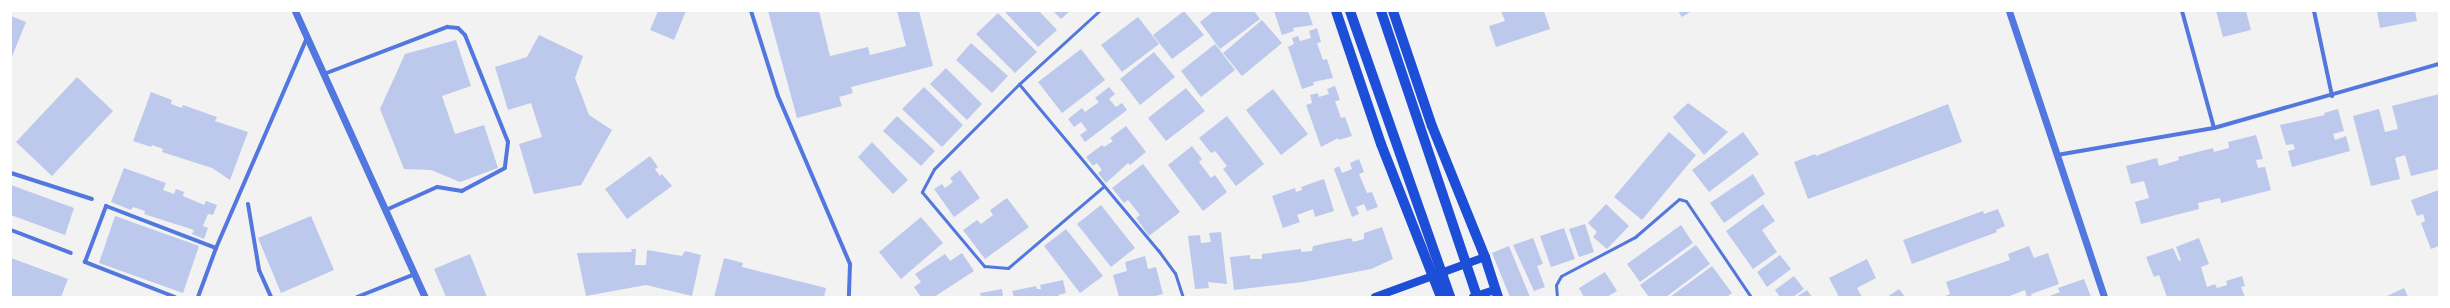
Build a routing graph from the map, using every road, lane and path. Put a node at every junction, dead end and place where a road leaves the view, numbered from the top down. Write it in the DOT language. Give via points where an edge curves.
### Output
graph roads {
  1 [pos="295,11"];
  2 [pos="751,11"];
  3 [pos="1099,11"];
  4 [pos="1336,11"];
  5 [pos="1350,11"];
  6 [pos="1381,11"];
  7 [pos="1393,11"];
  8 [pos="2009,11"];
  9 [pos="2182,11"];
  10 [pos="2314,11"];
  11 [pos="307,38"];
  12 [pos="2439,64"];
  13 [pos="324,74"];
  14 [pos="1019,84"];
  15 [pos="2332,96"];
  16 [pos="2214,128"];
  17 [pos="2057,155"];
  18 [pos="11,173"];
  19 [pos="1103,187"];
  20 [pos="92,199"];
  21 [pos="248,204"];
  22 [pos="386,210"];
  23 [pos="11,230"];
  24 [pos="216,248"];
  25 [pos="71,253"];
  26 [pos="1485,257"];
  27 [pos="415,274"];
  28 [pos="1434,277"];
  29 [pos="1496,294"];
  30 [pos="175,297"];
  31 [pos="198,297"];
  32 [pos="271,297"];
  33 [pos="357,297"];
  34 [pos="425,297"];
  35 [pos="848,297"];
  36 [pos="1183,297"];
  37 [pos="1375,297"];
  38 [pos="1441,297"];
  39 [pos="1450,297"];
  40 [pos="1473,297"];
  41 [pos="1477,297"];
  42 [pos="1556,297"];
  43 [pos="1751,297"];
  44 [pos="2104,297"];
  1 -- 11 [label="street"];
  2 -- 35 [label="street" via="778,96 850,264"];
  3 -- 14 [label="lane"];
  4 -- 28 [label="main road" via="1381,144"];
  5 -- 39 [label="main road"];
  6 -- 41 [label="main road"];
  7 -- 26 [label="main road" via="1432,126"];
  8 -- 17 [label="street"];
  9 -- 16 [label="street"];
  10 -- 15 [label="street"];
  11 -- 13 [label="street"];
  11 -- 24 [label="street"];
  12 -- 15 [label="street"];
  13 -- 22 [label="street"];
  13 -- 22 [label="street" via="447,27 458,28 465,35 508,142 505,168 462,191 437,187"];
  14 -- 19 [label="lane"];
  14 -- 19 [label="lane" via="934,170 922,192 984,266 1008,268"];
  15 -- 16 [label="street"];
  16 -- 17 [label="street"];
  17 -- 44 [label="street"];
  18 -- 20 [label="street"];
  19 -- 36 [label="lane" via="1176,273"];
  21 -- 32 [label="street" via="259,270"];
  22 -- 27 [label="street"];
  23 -- 25 [label="street"];
  24 -- 30 [label="street" via="106,206 85,262"];
  24 -- 31 [label="street"];
  26 -- 28 [label="main road"];
  26 -- 29 [label="main road"];
  27 -- 33 [label="street"];
  27 -- 34 [label="street"];
  28 -- 37 [label="main road"];
  28 -- 38 [label="main road"];
  29 -- 40 [label="main road"];
  42 -- 43 [label="lane" via="1556,284 1561,276 1634,237 1679,199 1686,201"];
}
